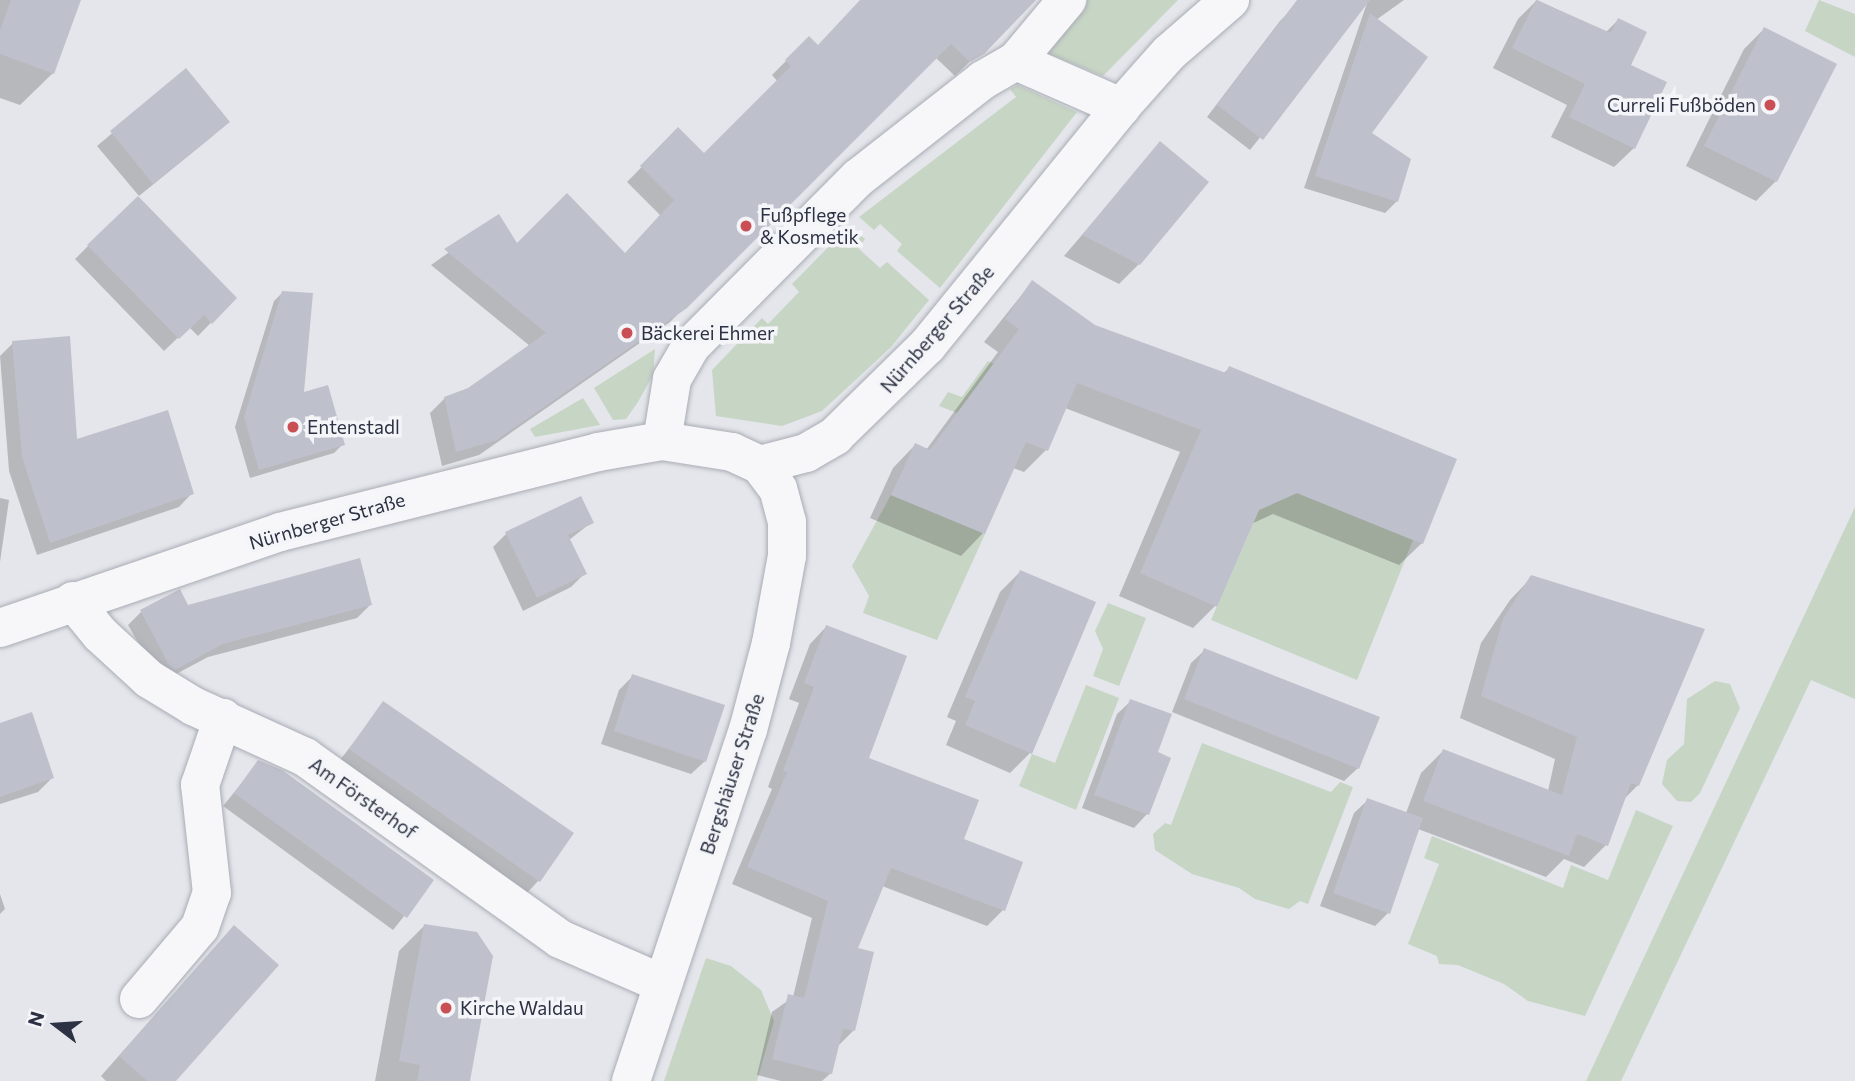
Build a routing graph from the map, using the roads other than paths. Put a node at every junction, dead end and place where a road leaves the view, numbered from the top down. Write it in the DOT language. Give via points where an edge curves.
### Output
graph roads {
  1 [pos="1067,0"];
  2 [pos="1230,0"];
  3 [pos="1016,61"];
  4 [pos="1121,107"];
  5 [pos="662,441"];
  6 [pos="760,465"];
  7 [pos="73,601"];
  8 [pos="0,628"];
  9 [pos="223,718"];
  10 [pos="663,984"];
  11 [pos="139,999"];
  12 [pos="631,1081"];
  1 -- 3 [label="street"];
  2 -- 4 [label="street, Nürnberger Straße" via="1169,53"];
  3 -- 4 [label="street"];
  3 -- 5 [label="street" via="983,80 858,178 691,346 672,379"];
  4 -- 6 [label="street, Nürnberger Straße" via="928,346 883,393 815,447"];
  5 -- 6 [label="street, Nürnberger Straße" via="732,452"];
  5 -- 7 [label="street, Nürnberger Straße" via="447,487"];
  6 -- 10 [label="street, Bergshäuser Straße" via="778,489 787,522 787,556 748,730"];
  7 -- 8 [label="street, Nürnberger Straße"];
  7 -- 9 [label="street, Am Försterhof" via="100,634 149,679"];
  9 -- 10 [label="street, Am Försterhof" via="305,757 560,939"];
  9 -- 11 [label="street" via="200,785 212,893 200,927"];
  10 -- 12 [label="street, Bergshäuser Straße"];
}
